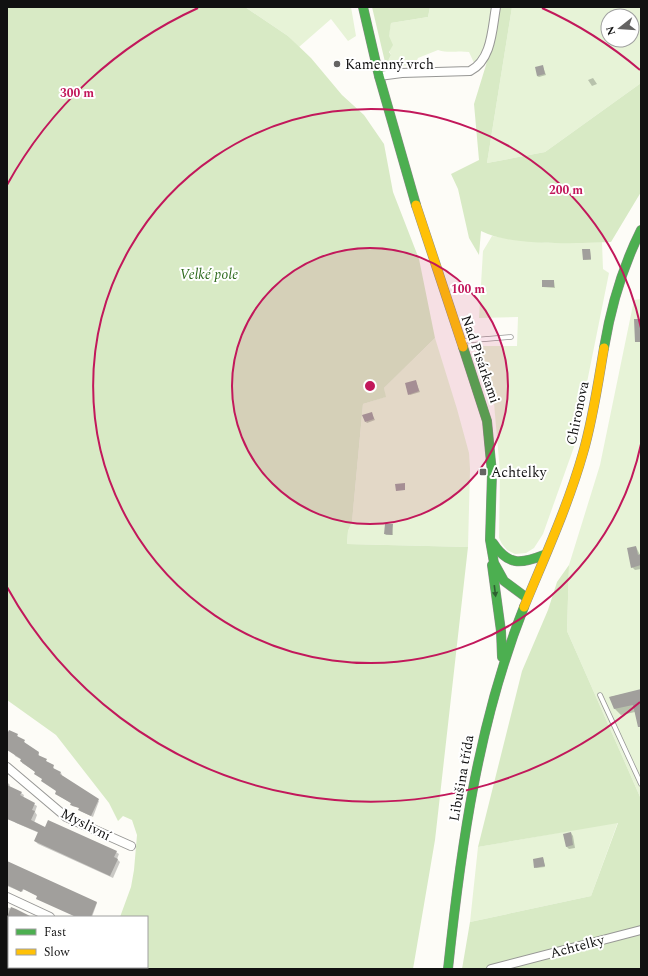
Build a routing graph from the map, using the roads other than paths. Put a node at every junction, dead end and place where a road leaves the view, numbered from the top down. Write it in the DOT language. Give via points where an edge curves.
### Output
graph roads {
  1 [pos="363,7"];
  2 [pos="496,7"];
  3 [pos="380,76"];
  4 [pos="641,230"];
  5 [pos="511,337"];
  6 [pos="460,341"];
  7 [pos="490,539"];
  8 [pos="544,555"];
  9 [pos="526,598"];
  10 [pos="502,668"];
  11 [pos="600,695"];
  12 [pos="7,768"];
  13 [pos="641,784"];
  14 [pos="132,846"];
  15 [pos="7,897"];
  16 [pos="48,916"];
  17 [pos="641,930"];
  18 [pos="448,969"];
  19 [pos="491,969"];
  1 -- 3 [label="street, Nad Pisárkami"];
  2 -- 3 [label="street" via="487,52 478,67 470,71"];
  3 -- 6 [label="street, Nad Pisárkami" via="410,188"];
  4 -- 8 [label="street, Chironova" via="617,284 583,451"];
  5 -- 6 [label="lane"];
  6 -- 7 [label="street, Nad Pisárkami" via="480,398 489,434 492,473"];
  7 -- 8 [label="street" via="501,554 511,561 524,562"];
  7 -- 9 [label="street, Nad Pisárkami" via="499,575 506,584"];
  7 -- 10 [label="street, one-way" via="502,639"];
  8 -- 9 [label="street, Chironova"];
  9 -- 10 [label="street, Libušina třída"];
  10 -- 18 [label="street, Libušina třída" via="485,725 471,795"];
  11 -- 13 [label="lane"];
  12 -- 14 [label="street, Myslivní" via="66,817"];
  15 -- 16 [label="street"];
  17 -- 19 [label="street, Achtelky"];
}
